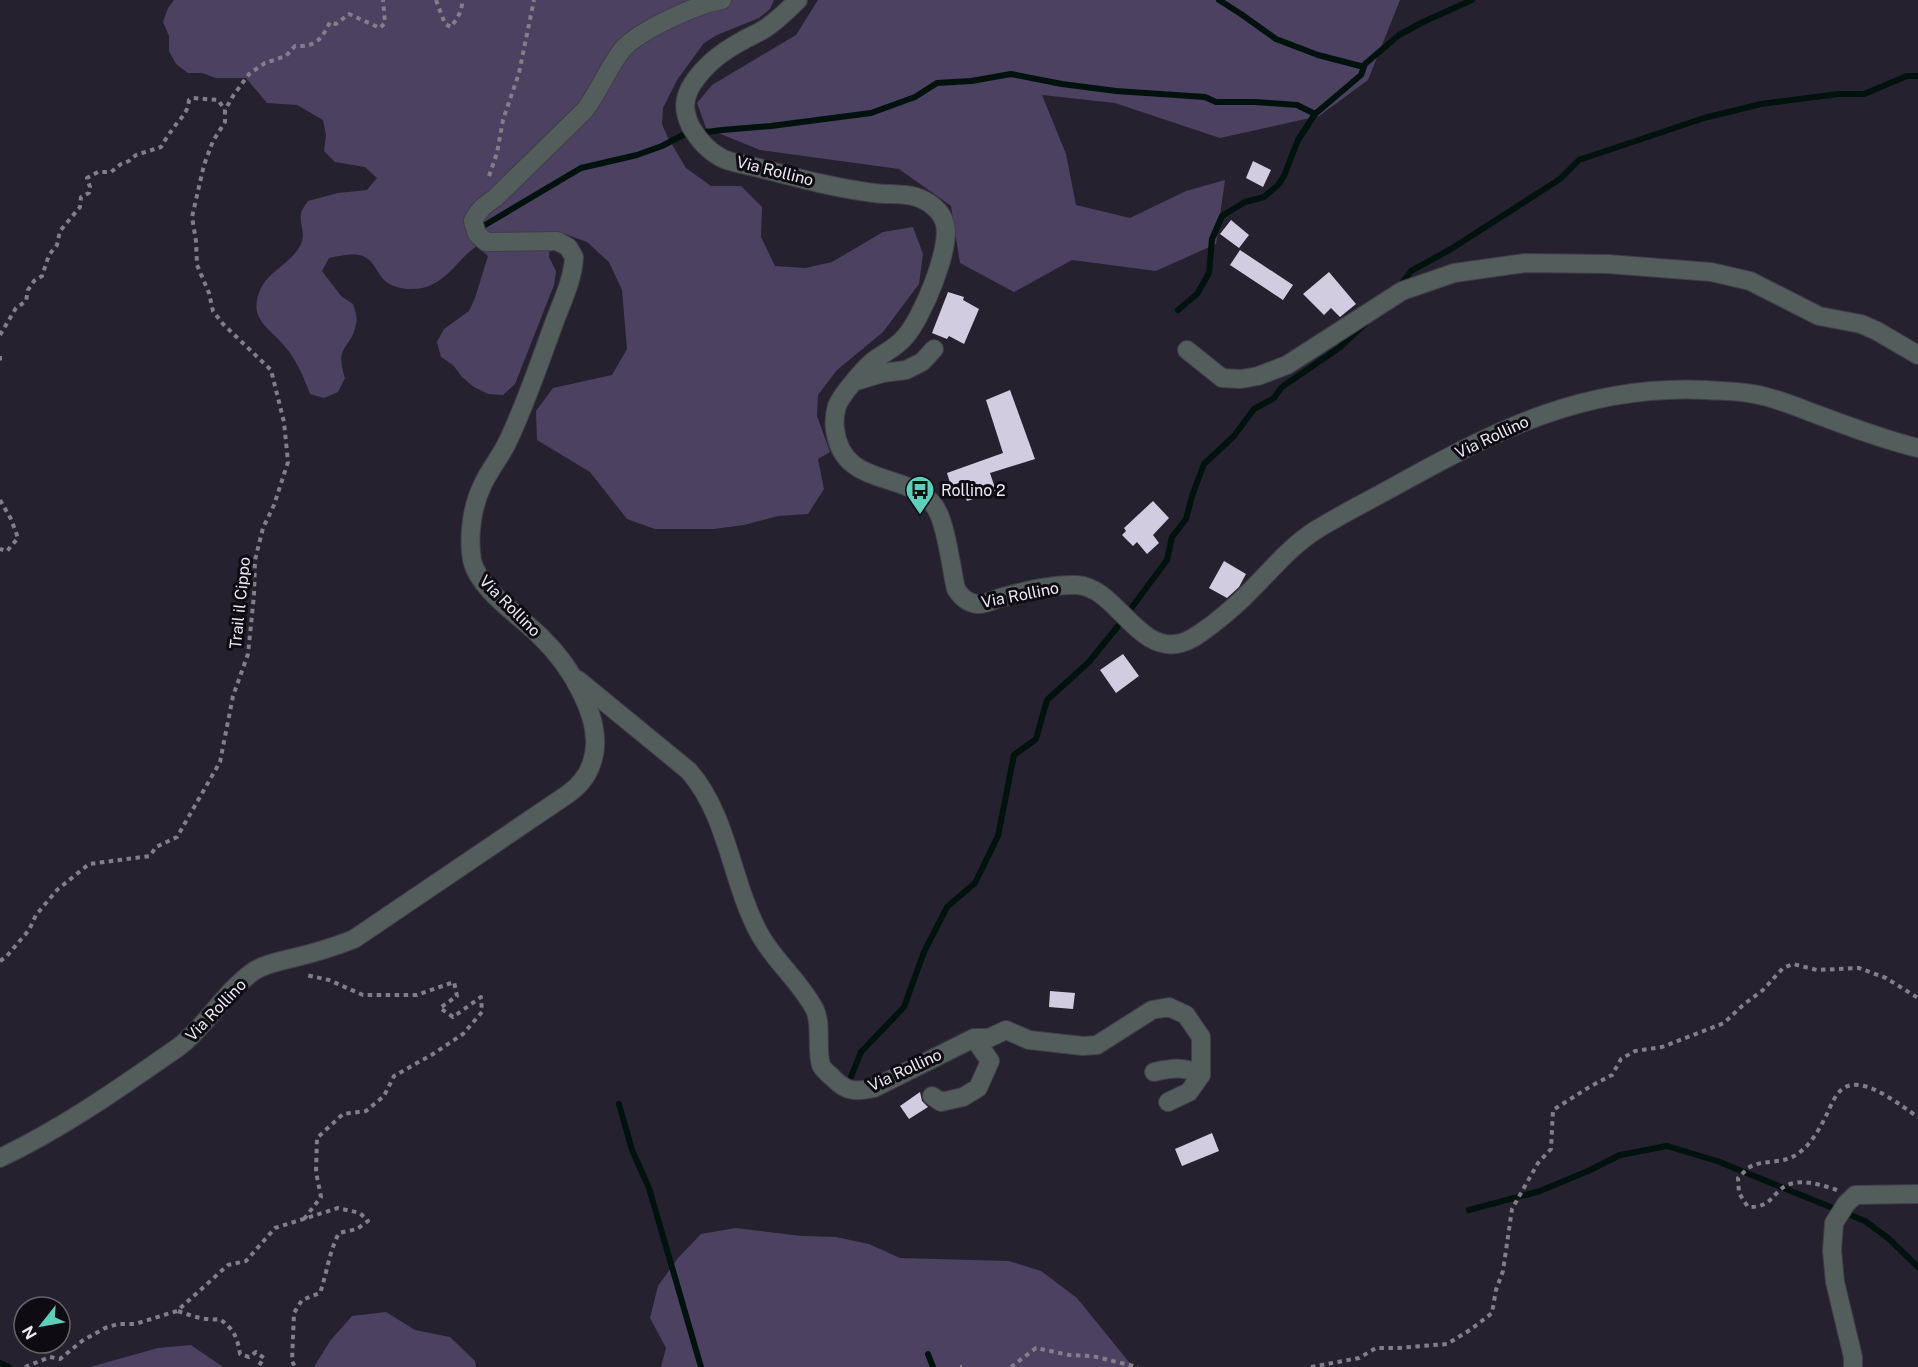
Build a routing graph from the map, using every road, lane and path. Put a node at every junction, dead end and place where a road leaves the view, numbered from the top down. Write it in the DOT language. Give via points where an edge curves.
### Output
graph roads {
  1 [pos="383,0"];
  2 [pos="436,0"];
  3 [pos="462,0"];
  4 [pos="534,0"];
  5 [pos="722,0"];
  6 [pos="798,0"];
  7 [pos="225,111"];
  8 [pos="487,183"];
  9 [pos="0,335"];
  10 [pos="933,349"];
  11 [pos="1187,351"];
  12 [pos="1918,355"];
  13 [pos="0,356"];
  14 [pos="0,365"];
  15 [pos="856,381"];
  16 [pos="1918,448"];
  17 [pos="0,500"];
  18 [pos="0,549"];
  19 [pos="572,674"];
  20 [pos="326,949"];
  21 [pos="0,961"];
  22 [pos="1918,998"];
  23 [pos="974,1038"];
  24 [pos="1154,1072"];
  25 [pos="1202,1075"];
  26 [pos="932,1096"];
  27 [pos="1168,1102"];
  28 [pos="1918,1117"];
  29 [pos="0,1158"];
  30 [pos="1918,1194"];
  31 [pos="1855,1195"];
  32 [pos="304,1219"];
  33 [pos="177,1311"];
  34 [pos="25,1367"];
  35 [pos="258,1367"];
  36 [pos="295,1367"];
  37 [pos="1011,1367"];
  38 [pos="1138,1367"];
  39 [pos="1311,1367"];
  40 [pos="1853,1367"];
  1 -- 7 [label="path, Trail il Cippo" via="384,23 380,28 349,14 336,24 330,22 322,38 309,46 295,46 286,56 249,74"];
  2 -- 3 [label="path" via="445,24 451,27"];
  4 -- 8 [label="path" via="519,73"];
  5 -- 19 [label="street, Via Rollino" via="672,19 629,43 585,110 473,221 477,234 486,242 556,241 573,251 570,283 507,442 482,484 471,533 473,562 479,575 497,597 543,638"];
  6 -- 15 [label="street, Via Rollino" via="765,29 716,58 695,81 684,106 700,140 722,158 840,187 915,197 938,211 945,224 946,240 926,301 907,336 871,363"];
  7 -- 9 [label="path" via="218,100 193,98 161,147 136,155 111,172 98,172 87,178 89,193 81,196 80,207 60,231 42,276 34,281 26,301 16,308"];
  7 -- 21 [label="path, Trail il Cippo" via="225,122 204,165 192,217 197,265 213,311 271,370 284,422 288,462 255,560 248,654 233,696 220,762 177,837 156,847 150,856 89,864 57,890 29,930"];
  10 -- 15 [label="street" via="922,362 906,370"];
  11 -- 12 [label="street" via="1222,378 1258,376 1287,365 1402,291 1454,273 1525,263 1608,264 1711,272 1750,281 1819,316 1869,327"];
  13 -- 14 [label="path"];
  15 -- 16 [label="street, Via Rollino" via="838,405 835,416 842,453 861,470 914,491 933,504 942,521 960,596 974,604 984,604 1041,588 1089,587 1137,628 1168,645 1194,638 1232,609 1315,530 1496,434 1565,406 1656,390 1741,392"];
  17 -- 18 [label="path" via="18,538 7,551"];
  19 -- 20 [label="street, Via Rollino" via="595,735 593,762 580,784 354,939"];
  19 -- 23 [label="street, Via Rollino" via="702,786 752,918 817,1013 821,1066 841,1087 858,1091 874,1088"];
  20 -- 29 [label="street, Via Rollino" via="256,970 180,1047 38,1140"];
  20 -- 32 [label="path" via="306,965 306,975 363,995 417,995 454,982 457,996 440,1008 453,1017 481,997 482,1012 463,1034 394,1076 384,1096 366,1110 343,1114 317,1138 316,1172 321,1197"];
  22 -- 39 [label="path" via="1886,978 1859,968 1816,970 1793,964 1783,968 1724,1023 1621,1059 1612,1075 1553,1110 1551,1149 1538,1163 1512,1209 1492,1312 1447,1344 1376,1348 1359,1358"];
  23 -- 25 [label="street, Via Rollino" via="989,1038 1006,1030 1029,1040 1097,1045 1152,1010 1169,1007 1186,1015 1201,1037"];
  23 -- 26 [label="street" via="990,1061 978,1088 963,1097 941,1102"];
  24 -- 25 [label="street" via="1190,1068"];
  25 -- 27 [label="street" via="1189,1092"];
  28 -- 31 [label="path" via="1881,1092 1860,1084 1846,1086 1802,1151 1788,1161 1749,1167 1738,1178 1739,1193 1748,1207 1769,1203 1793,1183 1811,1183"];
  30 -- 31 [label="street"];
  31 -- 40 [label="street" via="1834,1223 1833,1251 1835,1282"];
  32 -- 33 [label="path" via="275,1228 246,1261 228,1265"];
  32 -- 36 [label="path" via="338,1208 360,1212 368,1221 357,1229 339,1233 320,1293 302,1300 294,1313"];
  33 -- 34 [label="path" via="135,1324 105,1328 60,1359 50,1357"];
  33 -- 35 [label="path" via="208,1321 220,1319 232,1329 240,1354 249,1357 256,1352 264,1358"];
  37 -- 38 [label="path" via="1036,1348"];
}
